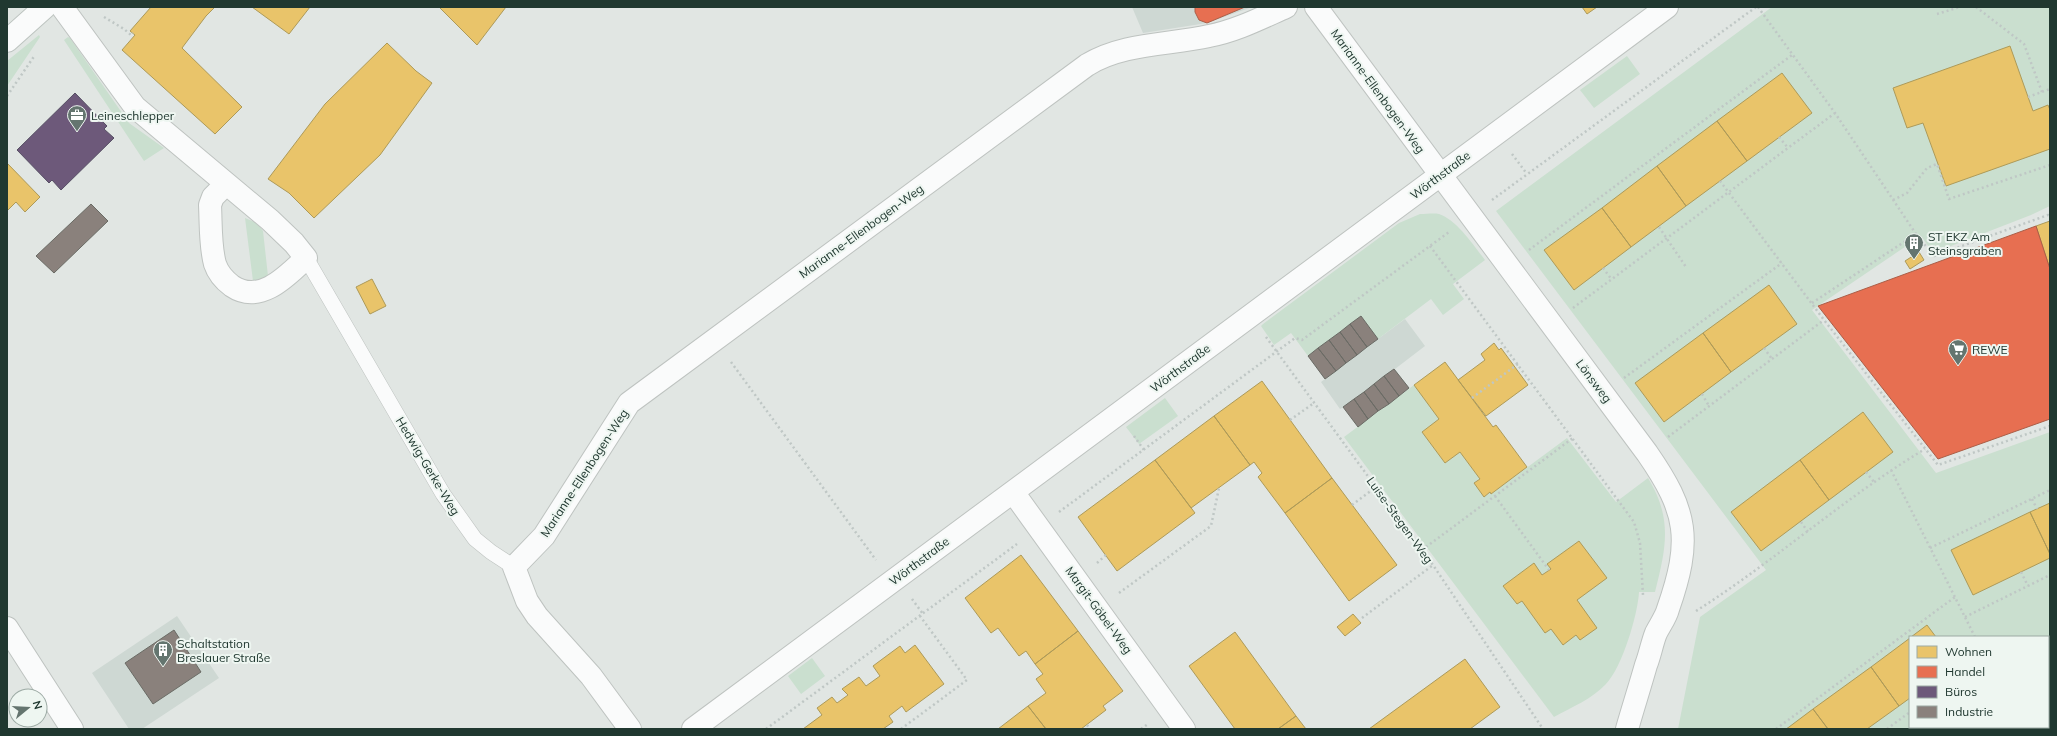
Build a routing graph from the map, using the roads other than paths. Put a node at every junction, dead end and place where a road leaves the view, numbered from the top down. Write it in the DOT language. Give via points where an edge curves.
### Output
graph roads {
  1 [pos="45,7"];
  2 [pos="62,7"];
  3 [pos="1286,7"];
  4 [pos="1316,7"];
  5 [pos="1667,7"];
  6 [pos="7,41"];
  7 [pos="1440,175"];
  8 [pos="226,184"];
  9 [pos="306,258"];
  10 [pos="1013,492"];
  11 [pos="514,567"];
  12 [pos="1668,610"];
  13 [pos="7,628"];
  14 [pos="72,729"];
  15 [pos="630,729"];
  16 [pos="693,729"];
  17 [pos="1184,729"];
  18 [pos="1627,729"];
  19 [pos="1639,729"];
  1 -- 6 [label="street"];
  2 -- 8 [label="street, Hedwig-Gerke-Weg" via="135,107 176,139"];
  3 -- 11 [label="street, Marianne-Ellenbogen-Weg" via="1228,31 1121,51 1098,58 629,403 544,536"];
  4 -- 7 [label="street, Marianne-Ellenbogen-Weg"];
  5 -- 7 [label="street, Wörthstraße"];
  7 -- 10 [label="street, Wörthstraße"];
  7 -- 12 [label="street, Lönsweg" via="1671,488 1682,523 1682,557"];
  8 -- 9 [label="street, Hedwig-Gerke-Weg" via="270,220"];
  8 -- 9 [label="street" via="213,197 210,205 215,263 227,282 243,290 261,291 281,281"];
  9 -- 11 [label="lane, Hedwig-Gerke-Weg" via="443,494 475,539"];
  10 -- 16 [label="street, Wörthstraße"];
  10 -- 17 [label="street, Margit-Göbel-Weg"];
  11 -- 15 [label="street" via="527,601 537,616 591,676"];
  12 -- 18 [label="street, Lönsweg" via="1656,634"];
  12 -- 19 [label="street, Lönsweg" via="1668,636 1645,724"];
  13 -- 14 [label="street"];
}
